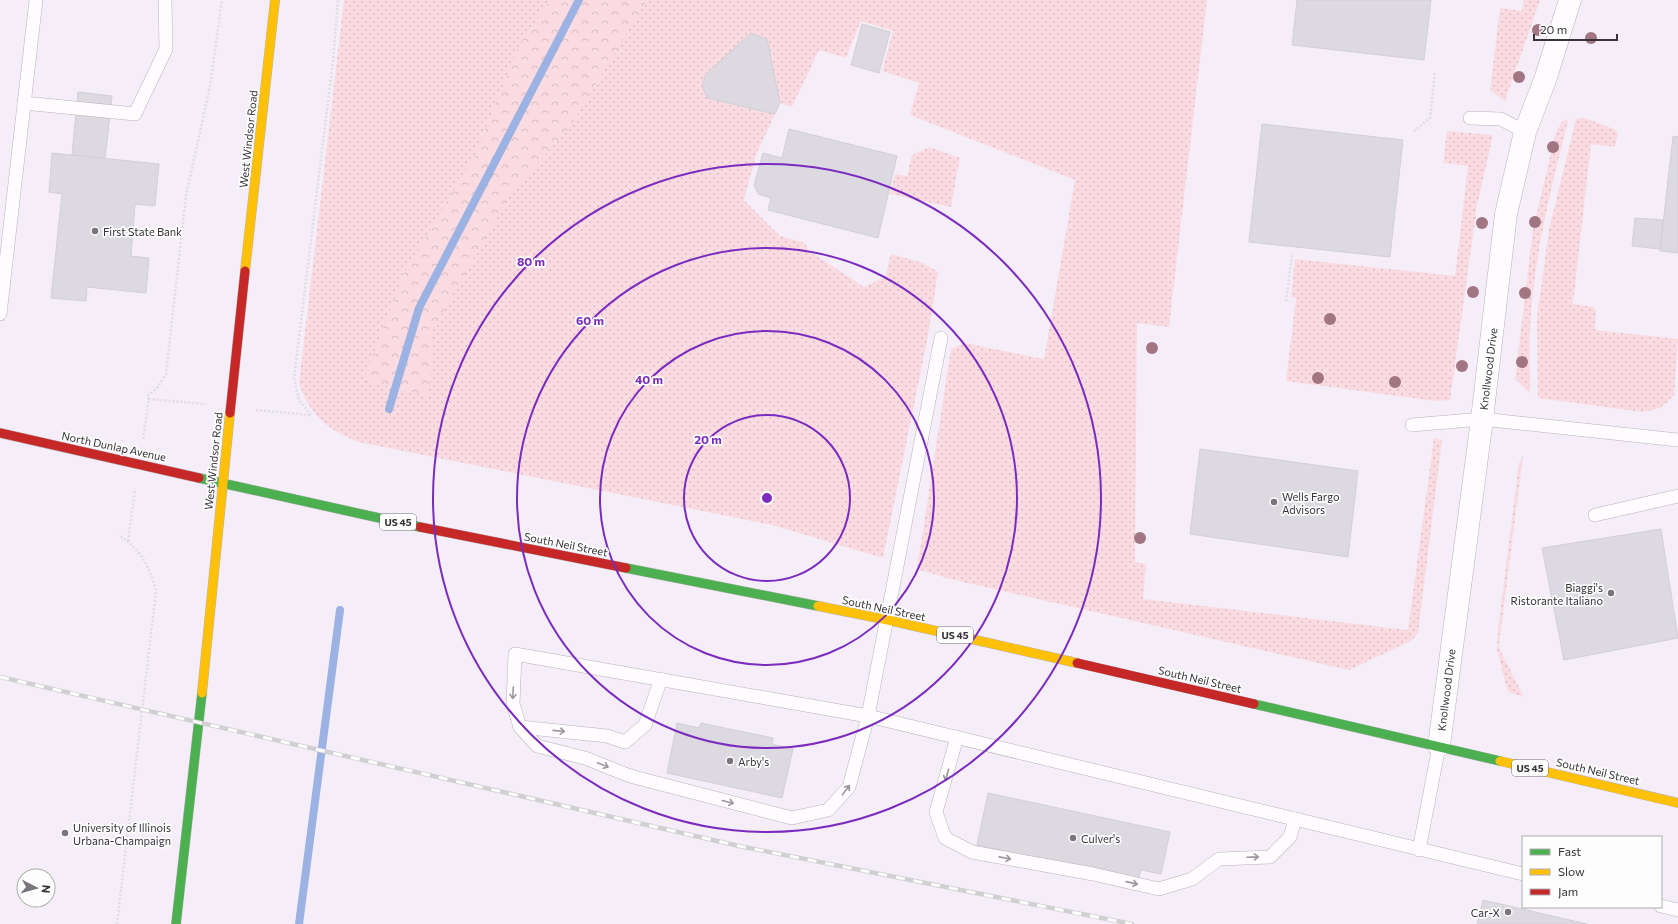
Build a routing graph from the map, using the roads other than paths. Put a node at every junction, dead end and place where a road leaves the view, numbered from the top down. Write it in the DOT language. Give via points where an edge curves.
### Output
graph roads {
  1 [pos="36,0"];
  2 [pos="165,0"];
  3 [pos="276,0"];
  4 [pos="1570,0"];
  5 [pos="24,104"];
  6 [pos="1470,118"];
  7 [pos="1525,132"];
  8 [pos="0,314"];
  9 [pos="941,338"];
  10 [pos="1482,418"];
  11 [pos="1412,425"];
  12 [pos="0,433"];
  13 [pos="1678,440"];
  14 [pos="222,482"];
  15 [pos="1678,496"];
  16 [pos="1596,515"];
  17 [pos="888,620"];
  18 [pos="661,679"];
  19 [pos="868,716"];
  20 [pos="520,727"];
  21 [pos="957,738"];
  22 [pos="1439,746"];
  23 [pos="1678,803"];
  24 [pos="1295,819"];
  25 [pos="1419,850"];
  26 [pos="1522,874"];
  27 [pos="1662,906"];
  28 [pos="1678,910"];
  29 [pos="176,924"];
  1 -- 5 [label="lane"];
  2 -- 5 [label="lane" via="166,49 135,114"];
  3 -- 14 [label="main road, West Windsor Road"];
  4 -- 7 [label="street, Knollwood Drive" via="1546,77"];
  5 -- 8 [label="lane"];
  6 -- 7 [label="lane" via="1501,119"];
  7 -- 10 [label="street, Knollwood Drive" via="1506,214"];
  9 -- 17 [label="lane"];
  10 -- 11 [label="lane"];
  10 -- 13 [label="lane"];
  10 -- 22 [label="street, Knollwood Drive"];
  12 -- 14 [label="main road, North Dunlap Avenue / US 45"];
  14 -- 17 [label="main road, South Neil Street / US 45" via="374,518"];
  14 -- 29 [label="main road, West Windsor Road" via="204,677"];
  15 -- 16 [label="lane"];
  17 -- 19 [label="lane"];
  17 -- 22 [label="main road, South Neil Street / US 45"];
  18 -- 19 [label="lane"];
  20 -- 18 [label="lane, one-way" via="607,736 625,742 645,725"];
  18 -- 20 [label="lane, one-way" via="515,654 513,704"];
  20 -- 19 [label="lane, one-way" via="537,746 585,758 630,776 792,818 828,810 849,787"];
  19 -- 21 [label="lane"];
  21 -- 24 [label="lane"];
  21 -- 24 [label="lane, one-way" via="936,812 945,838 972,852 1159,889 1192,879 1219,859 1270,857 1290,837"];
  22 -- 23 [label="main road, South Neil Street / US 45"];
  22 -- 25 [label="lane"];
  24 -- 25 [label="lane"];
  25 -- 26 [label="lane"];
  27 -- 28 [label="lane"];
}
